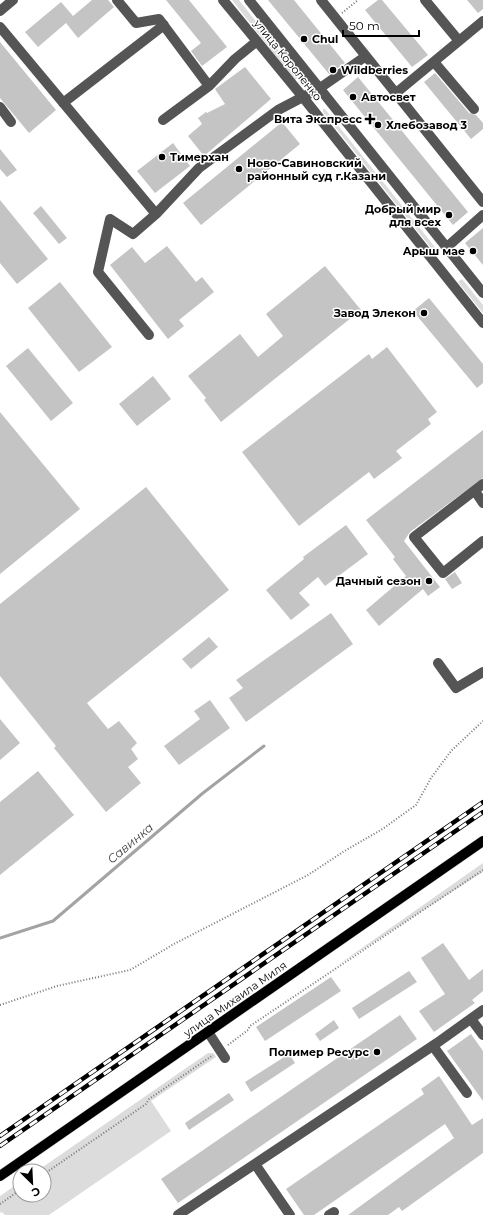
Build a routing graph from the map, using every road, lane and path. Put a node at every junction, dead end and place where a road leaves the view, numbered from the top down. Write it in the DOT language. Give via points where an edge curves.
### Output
graph roads {
  1 [pos="13,0"];
  2 [pos="117,0"];
  3 [pos="223,0"];
  4 [pos="249,0"];
  5 [pos="321,0"];
  6 [pos="358,0"];
  7 [pos="424,0"];
  8 [pos="0,11"];
  9 [pos="336,18"];
  10 [pos="483,21"];
  11 [pos="164,25"];
  12 [pos="0,27"];
  13 [pos="257,41"];
  14 [pos="459,42"];
  15 [pos="366,56"];
  16 [pos="434,62"];
  17 [pos="209,86"];
  18 [pos="320,88"];
  19 [pos="396,93"];
  20 [pos="302,96"];
  21 [pos="63,103"];
  22 [pos="0,107"];
  23 [pos="474,109"];
  24 [pos="163,120"];
  25 [pos="11,122"];
  26 [pos="483,202"];
  27 [pos="156,214"];
  28 [pos="483,214"];
  29 [pos="447,247"];
  30 [pos="454,256"];
  31 [pos="439,267"];
  32 [pos="483,293"];
  33 [pos="483,323"];
  34 [pos="149,335"];
  35 [pos="479,488"];
  36 [pos="483,503"];
  37 [pos="483,542"];
  38 [pos="438,663"];
  39 [pos="483,672"];
  40 [pos="483,721"];
  41 [pos="483,841"];
  42 [pos="483,870"];
  43 [pos="0,1005"];
  44 [pos="483,1010"];
  45 [pos="471,1019"];
  46 [pos="208,1032"];
  47 [pos="483,1036"];
  48 [pos="433,1046"];
  49 [pos="223,1054"];
  50 [pos="468,1094"];
  51 [pos="255,1164"];
  52 [pos="52,1169"];
  53 [pos="0,1176"];
  54 [pos="12,1196"];
  55 [pos="0,1204"];
  56 [pos="178,1215"];
  57 [pos="290,1215"];
  1 -- 8 [label="street"];
  2 -- 11 [label="street" via="136,23 159,19"];
  3 -- 13 [label="street, улица Короленко"];
  4 -- 18 [label="street, улица Короленко"];
  5 -- 9 [label="street"];
  6 -- 9 [label="path"];
  7 -- 14 [label="street"];
  9 -- 15 [label="street"];
  10 -- 14 [label="street"];
  11 -- 17 [label="street"];
  11 -- 21 [label="street"];
  12 -- 21 [label="street"];
  13 -- 17 [label="street"];
  13 -- 20 [label="street, улица Короленко"];
  14 -- 16 [label="street"];
  15 -- 18 [label="street"];
  15 -- 19 [label="street"];
  16 -- 19 [label="street"];
  16 -- 23 [label="street"];
  17 -- 24 [label="street"];
  18 -- 20 [label="street"];
  18 -- 29 [label="street, улица Короленко"];
  19 -- 26 [label="street"];
  20 -- 27 [label="street" via="278,110 199,168"];
  20 -- 31 [label="street, улица Короленко"];
  21 -- 27 [label="street"];
  22 -- 25 [label="street"];
  27 -- 34 [label="street" via="133,234 110,220 98,272"];
  28 -- 29 [label="street"];
  29 -- 30 [label="street, улица Короленко"];
  30 -- 31 [label="street"];
  30 -- 32 [label="street, улица Короленко"];
  31 -- 33 [label="street, улица Короленко"];
  35 -- 36 [label="street"];
  35 -- 37 [label="street" via="414,537 443,573"];
  38 -- 39 [label="street" via="456,688"];
  40 -- 43 [label="path" via="452,750 431,778 416,805 308,875 174,944 130,970 57,986"];
  41 -- 46 [label="main road, улица Михаила Миля"];
  42 -- 49 [label="path" via="250,1026"];
  44 -- 45 [label="street"];
  45 -- 47 [label="street"];
  45 -- 48 [label="street"];
  46 -- 49 [label="street"];
  46 -- 53 [label="main road, улица Михаила Миля"];
  48 -- 50 [label="street"];
  48 -- 51 [label="street"];
  49 -- 52 [label="path" via="149,1099 146,1104"];
  51 -- 56 [label="street"];
  51 -- 57 [label="street"];
  54 -- 55 [label="path"];
}
